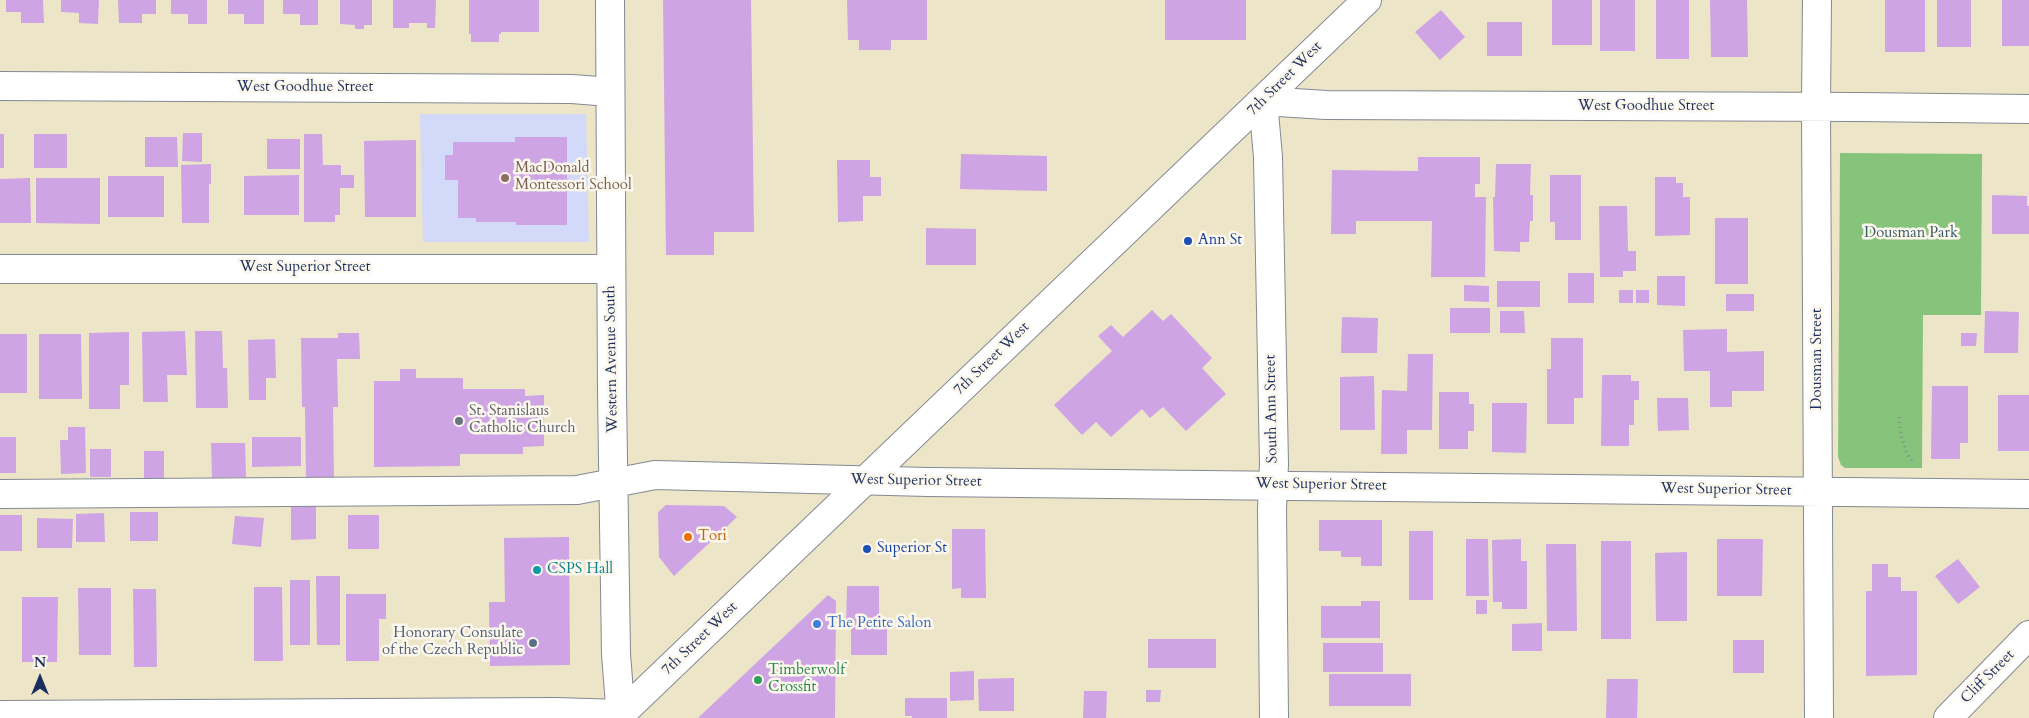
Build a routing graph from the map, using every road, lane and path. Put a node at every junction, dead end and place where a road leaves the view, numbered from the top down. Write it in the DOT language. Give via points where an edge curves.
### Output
graph roads {
  1 [pos="610,0"];
  2 [pos="1367,0"];
  3 [pos="1817,0"];
  4 [pos="0,86"];
  5 [pos="610,92"];
  6 [pos="1263,101"];
  7 [pos="1816,108"];
  8 [pos="2029,109"];
  9 [pos="0,269"];
  10 [pos="611,269"];
  11 [pos="1899,418"];
  12 [pos="1916,466"];
  13 [pos="865,480"];
  14 [pos="614,483"];
  15 [pos="1272,485"];
  16 [pos="1818,491"];
  17 [pos="0,494"];
  18 [pos="2029,494"];
  19 [pos="2029,635"];
  20 [pos="0,716"];
  21 [pos="620,717"];
  22 [pos="1274,718"];
  23 [pos="1819,718"];
  24 [pos="1948,718"];
  1 -- 5 [label="street, Western Avenue South"];
  2 -- 6 [label="street, 7th Street West"];
  3 -- 7 [label="street, Dousman Street"];
  4 -- 5 [label="street, West Goodhue Street" via="572,89"];
  5 -- 10 [label="street, Western Avenue South"];
  6 -- 7 [label="street, West Goodhue Street" via="1326,105"];
  6 -- 13 [label="street, 7th Street West"];
  6 -- 15 [label="street, South Ann Street" via="1268,157"];
  7 -- 8 [label="street, West Goodhue Street"];
  7 -- 16 [label="street, Dousman Street"];
  9 -- 10 [label="street, West Superior Street"];
  10 -- 14 [label="street, Western Avenue South"];
  11 -- 12 [label="path" via="1907,454"];
  13 -- 14 [label="street, West Superior Street" via="655,475"];
  13 -- 15 [label="street, West Superior Street"];
  13 -- 21 [label="street, 7th Street West"];
  14 -- 17 [label="street, West Superior Street" via="577,490"];
  14 -- 21 [label="street, Western Avenue South"];
  15 -- 16 [label="street, West Superior Street"];
  15 -- 22 [label="street, South Ann Street"];
  16 -- 18 [label="street, West Superior Street"];
  16 -- 23 [label="street, Dousman Street"];
  19 -- 24 [label="street, Cliff Street"];
  20 -- 21 [label="street" via="556,712"];
}
